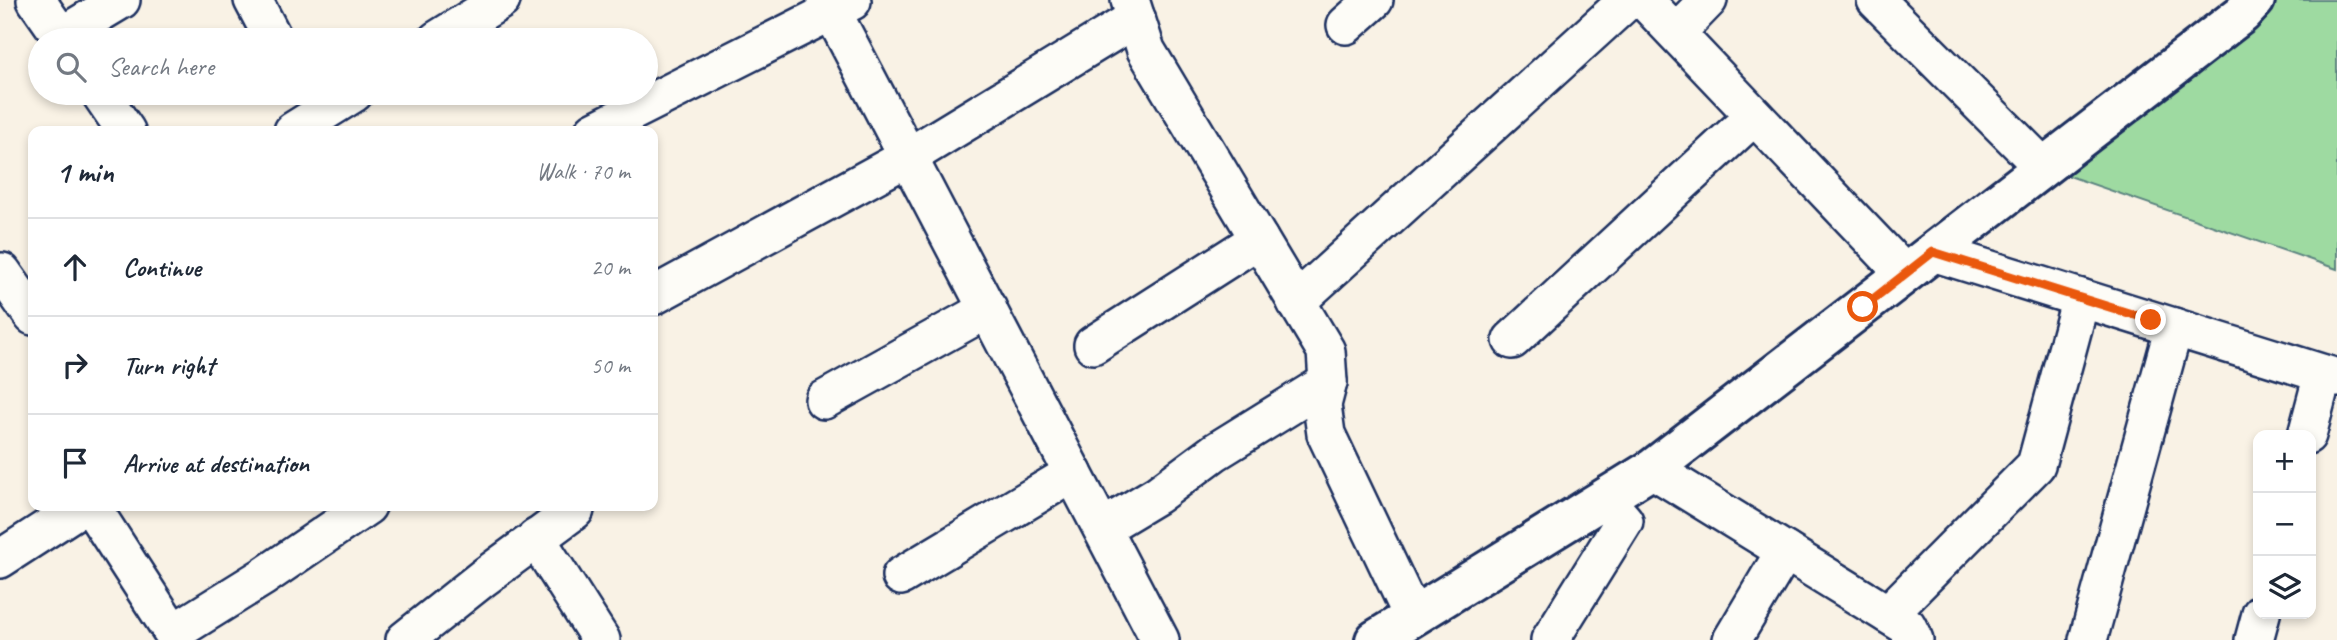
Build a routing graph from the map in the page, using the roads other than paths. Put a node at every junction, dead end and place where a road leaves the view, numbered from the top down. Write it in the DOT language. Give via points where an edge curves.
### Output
graph roads {
  1 [pos="36,0"];
  2 [pos="121,0"];
  3 [pos="253,0"];
  4 [pos="501,0"];
  5 [pos="1374,0"];
  6 [pos="1628,0"];
  7 [pos="1644,0"];
  8 [pos="1708,0"];
  9 [pos="1876,0"];
  10 [pos="2255,0"];
  11 [pos="838,4"];
  12 [pos="1133,9"];
  13 [pos="1346,25"];
  14 [pos="56,28"];
  15 [pos="78,28"];
  16 [pos="268,28"];
  17 [pos="457,28"];
  18 [pos="1676,33"];
  19 [pos="658,98"];
  20 [pos="109,105"];
  21 [pos="332,105"];
  22 [pos="644,105"];
  23 [pos="1754,116"];
  24 [pos="308,118"];
  25 [pos="123,126"];
  26 [pos="604,126"];
  27 [pos="908,157"];
  28 [pos="2043,167"];
  29 [pos="1259,239"];
  30 [pos="1919,263"];
  31 [pos="1,271"];
  32 [pos="658,293"];
  33 [pos="2081,298"];
  34 [pos="1296,302"];
  35 [pos="28,309"];
  36 [pos="988,309"];
  37 [pos="2174,327"];
  38 [pos="1512,340"];
  39 [pos="1093,345"];
  40 [pos="2330,376"];
  41 [pos="1328,382"];
  42 [pos="824,400"];
  43 [pos="2309,430"];
  44 [pos="1652,469"];
  45 [pos="1073,473"];
  46 [pos="1605,499"];
  47 [pos="74,511"];
  48 [pos="94,511"];
  49 [pos="360,511"];
  50 [pos="574,511"];
  51 [pos="1102,528"];
  52 [pos="536,538"];
  53 [pos="1785,551"];
  54 [pos="0,559"];
  55 [pos="901,576"];
  56 [pos="1888,614"];
  57 [pos="1413,617"];
  58 [pos="2260,619"];
  59 [pos="171,638"];
  60 [pos="405,640"];
  61 [pos="601,640"];
  62 [pos="1160,640"];
  63 [pos="1376,640"];
  64 [pos="1550,640"];
  65 [pos="1732,640"];
  66 [pos="1914,640"];
  67 [pos="2088,640"];
  68 [pos="2254,640"];
  1 -- 14 [label="street"];
  2 -- 15 [label="street"];
  3 -- 16 [label="street"];
  4 -- 17 [label="street"];
  5 -- 13 [label="street"];
  6 -- 34 [label="street"];
  7 -- 18 [label="street"];
  8 -- 18 [label="street"];
  9 -- 28 [label="street"];
  10 -- 28 [label="street"];
  11 -- 19 [label="street"];
  11 -- 27 [label="street"];
  12 -- 27 [label="street"];
  12 -- 29 [label="street" via="1146,50"];
  18 -- 23 [label="street"];
  20 -- 25 [label="street"];
  21 -- 24 [label="street"];
  22 -- 26 [label="street"];
  23 -- 30 [label="street"];
  23 -- 38 [label="street"];
  27 -- 32 [label="street"];
  27 -- 36 [label="street"];
  28 -- 30 [label="street"];
  29 -- 34 [label="street"];
  29 -- 39 [label="street"];
  30 -- 33 [label="street"];
  30 -- 44 [label="street"];
  31 -- 35 [label="street"];
  33 -- 37 [label="street"];
  33 -- 56 [label="street" via="2036,465"];
  34 -- 41 [label="street" via="1326,351"];
  36 -- 42 [label="street"];
  36 -- 45 [label="street"];
  37 -- 40 [label="street"];
  37 -- 67 [label="street"];
  40 -- 43 [label="street"];
  41 -- 51 [label="street"];
  41 -- 57 [label="street" via="1322,405 1326,434"];
  44 -- 46 [label="street"];
  44 -- 53 [label="street"];
  45 -- 51 [label="street"];
  45 -- 55 [label="street"];
  46 -- 57 [label="street"];
  46 -- 64 [label="street" via="1625,520"];
  47 -- 54 [label="street"];
  48 -- 59 [label="street"];
  49 -- 59 [label="street"];
  50 -- 52 [label="street"];
  51 -- 62 [label="street"];
  52 -- 60 [label="street"];
  52 -- 61 [label="street"];
  53 -- 56 [label="street"];
  53 -- 65 [label="street"];
  56 -- 66 [label="street" via="1907,626"];
  57 -- 63 [label="street"];
  58 -- 68 [label="street"];
}
